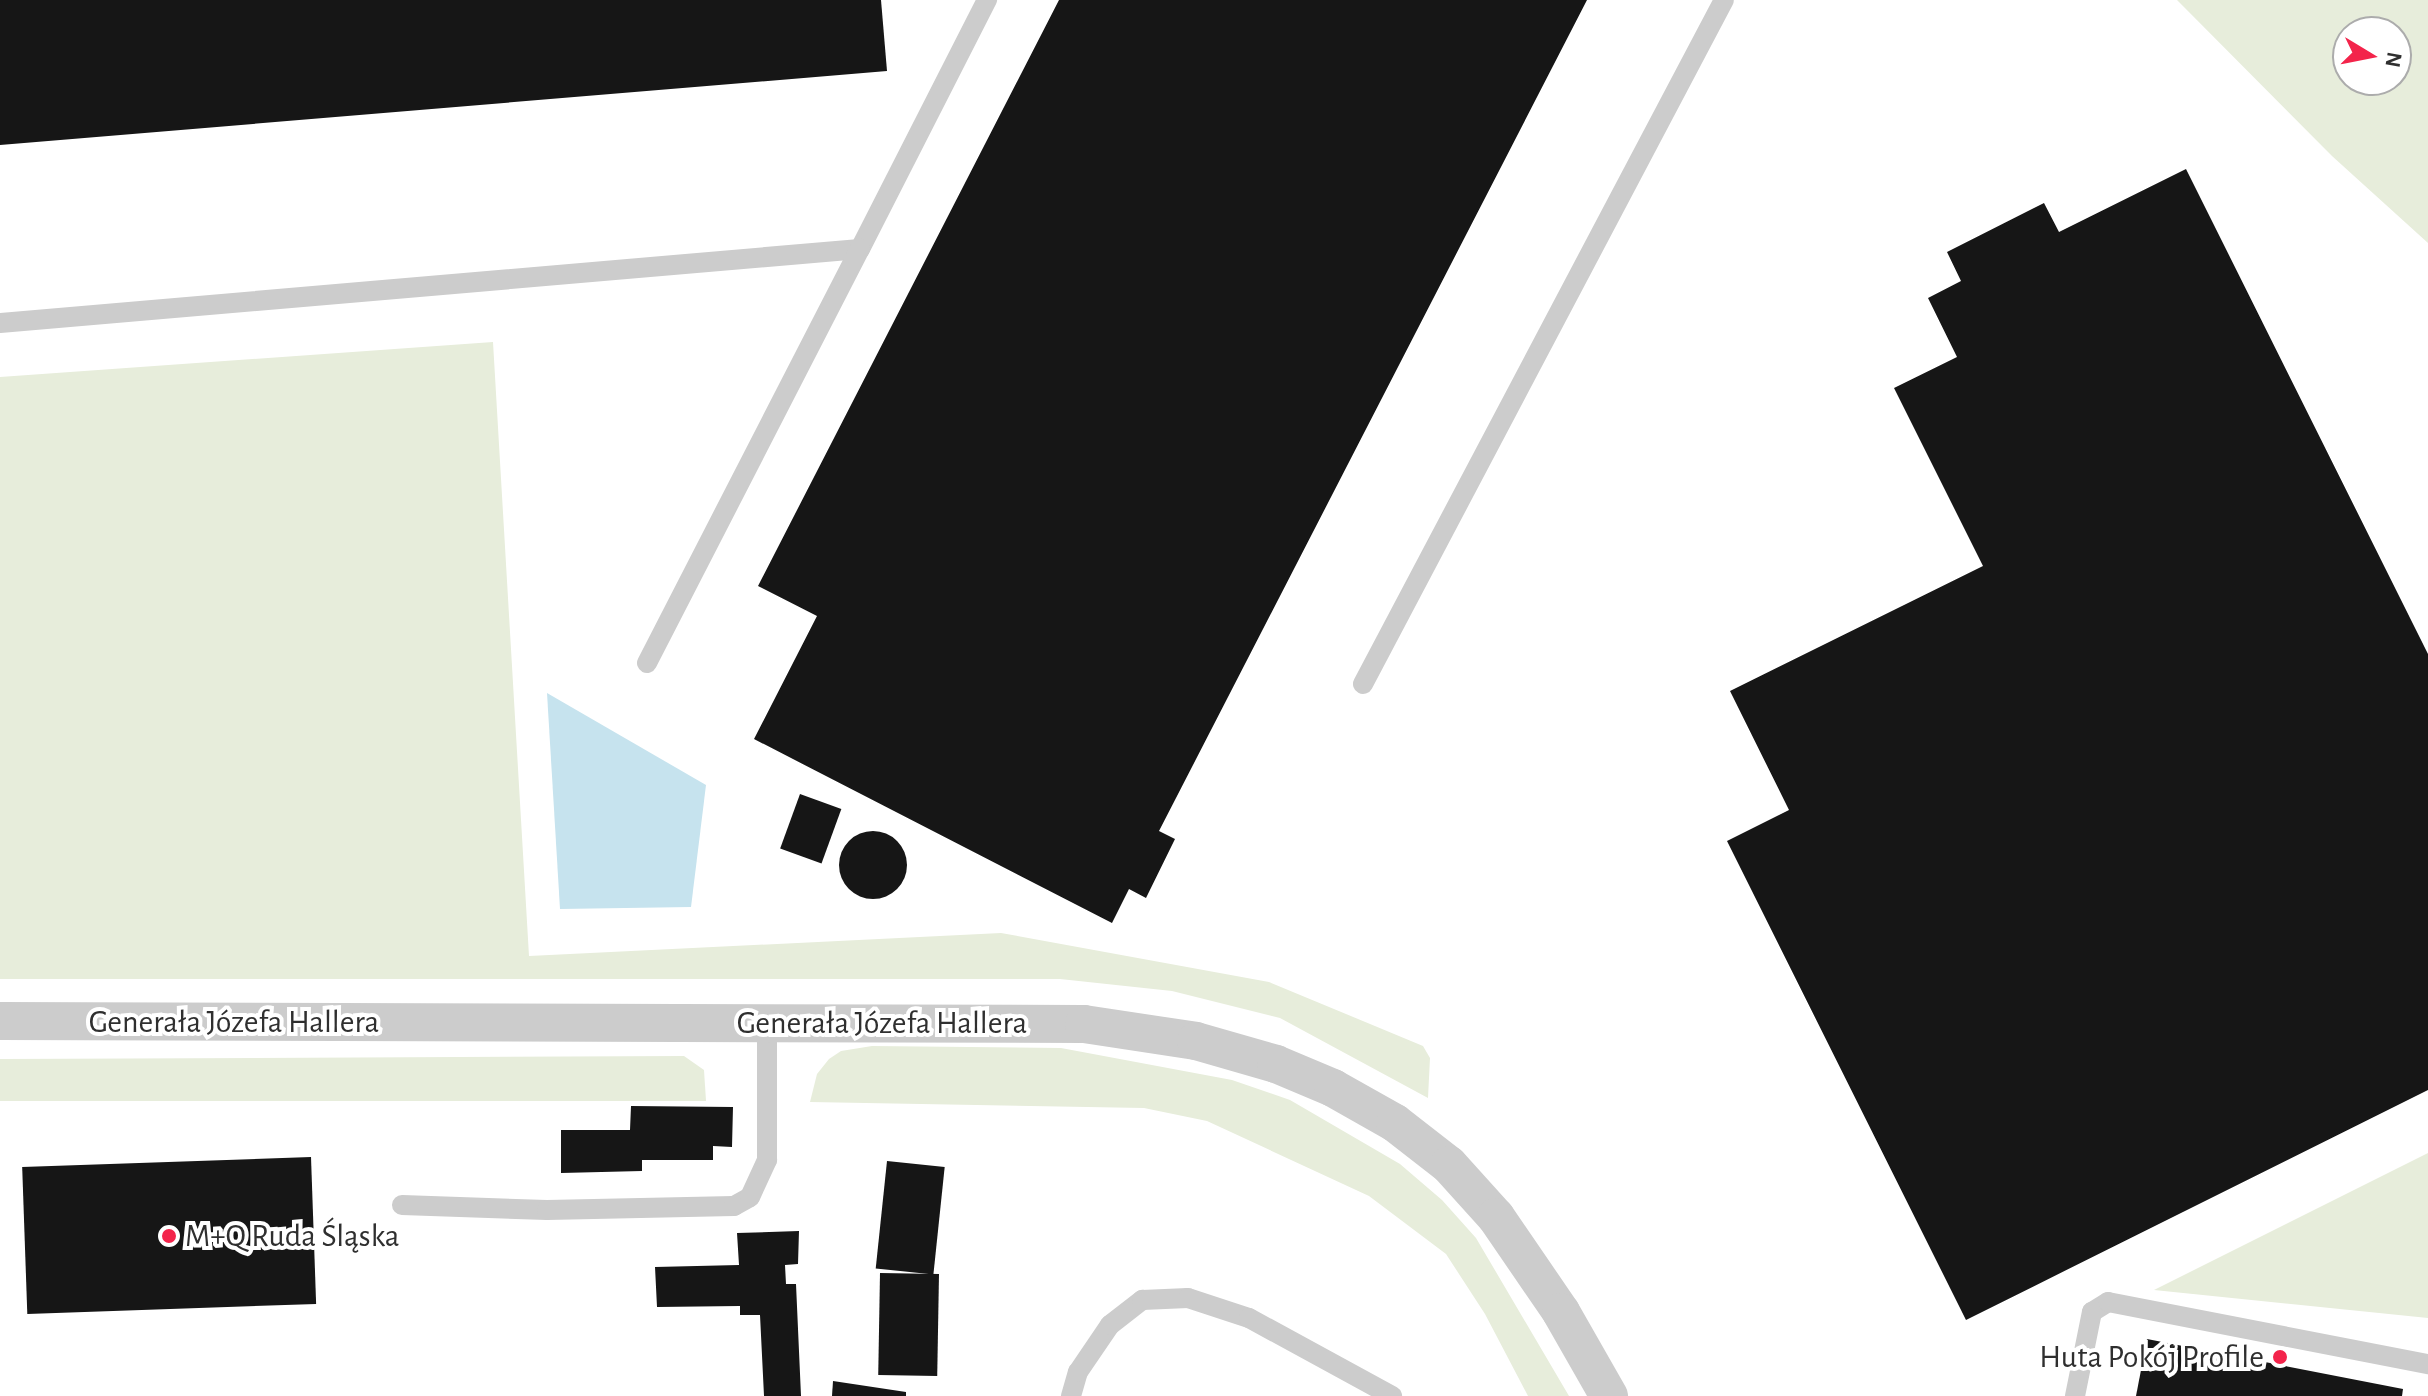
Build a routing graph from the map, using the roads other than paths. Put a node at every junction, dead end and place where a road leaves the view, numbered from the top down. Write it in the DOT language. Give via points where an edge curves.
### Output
graph roads {
  1 [pos="987,0"];
  2 [pos="1724,0"];
  3 [pos="860,249"];
  4 [pos="0,323"];
  5 [pos="647,663"];
  6 [pos="1363,684"];
  7 [pos="0,1021"];
  8 [pos="767,1022"];
  9 [pos="402,1205"];
  10 [pos="2428,1364"];
  11 [pos="1071,1396"];
  12 [pos="1392,1396"];
  13 [pos="1609,1396"];
  14 [pos="2075,1396"];
  1 -- 3 [label="lane"];
  2 -- 6 [label="lane"];
  3 -- 4 [label="lane"];
  3 -- 5 [label="lane"];
  7 -- 8 [label="street, Generała Józefa Hallera"];
  8 -- 9 [label="lane" via="767,1160 750,1197 734,1206 547,1210"];
  8 -- 13 [label="street, Generała Józefa Hallera" via="1084,1024 1196,1041 1276,1064 1333,1088 1395,1123 1449,1165 1504,1229 1561,1312"];
  10 -- 14 [label="lane" via="2108,1302 2092,1312"];
  11 -- 12 [label="lane" via="1078,1372 1110,1325 1142,1300 1188,1298 1249,1318"];
}
